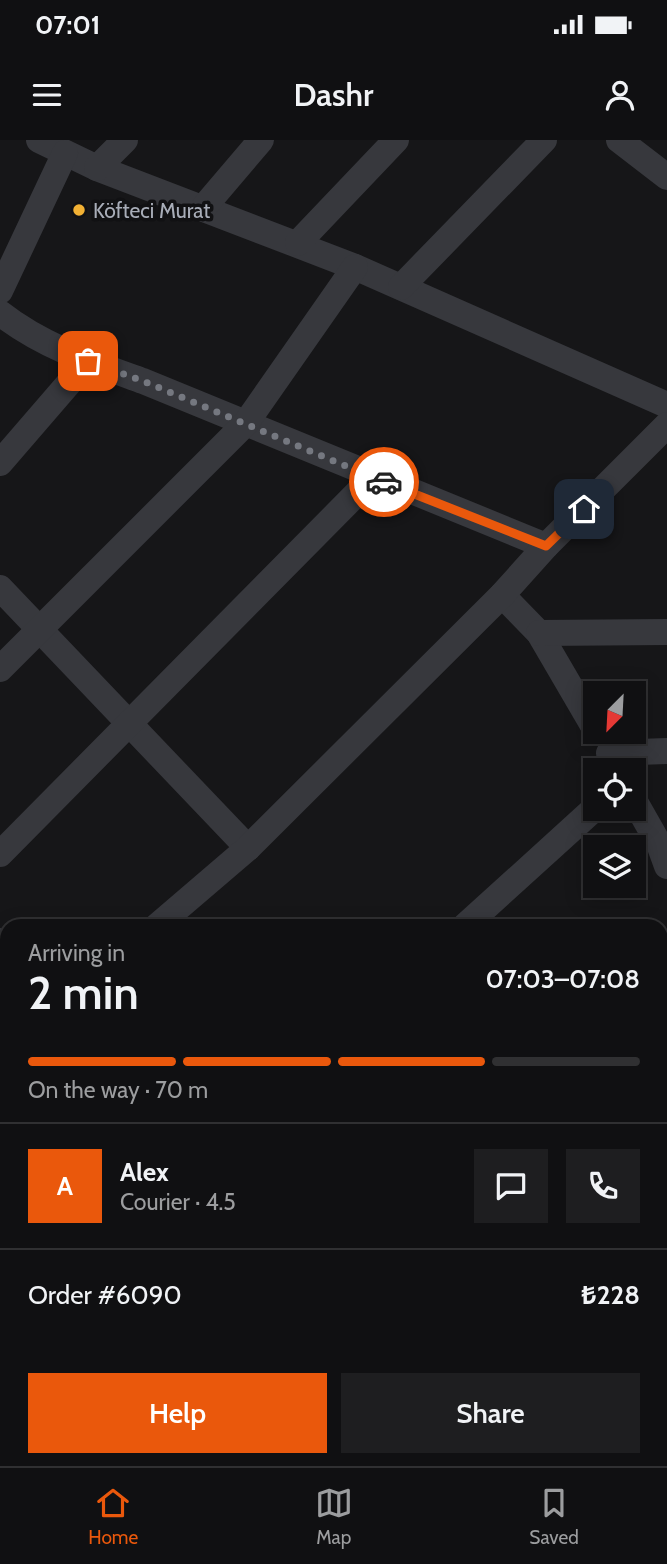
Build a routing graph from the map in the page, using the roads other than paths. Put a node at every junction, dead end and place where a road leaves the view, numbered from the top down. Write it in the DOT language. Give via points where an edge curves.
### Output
graph roads {
  1 [pos="39,140"];
  2 [pos="125,140"];
  3 [pos="261,140"];
  4 [pos="396,140"];
  5 [pos="544,140"];
  6 [pos="619,140"];
  7 [pos="65,153"];
  8 [pos="97,168"];
  9 [pos="667,177"];
  10 [pos="204,206"];
  11 [pos="298,243"];
  12 [pos="355,267"];
  13 [pos="401,286"];
  14 [pos="0,291"];
  15 [pos="0,313"];
  16 [pos="88,361"];
  17 [pos="667,405"];
  18 [pos="246,423"];
  19 [pos="667,425"];
  20 [pos="0,463"];
  21 [pos="373,477"];
  22 [pos="546,546"];
  23 [pos="0,588"];
  24 [pos="502,595"];
  25 [pos="42,631"];
  26 [pos="667,632"];
  27 [pos="539,633"];
  28 [pos="0,669"];
  29 [pos="128,723"];
  30 [pos="605,746"];
  31 [pos="667,751"];
  32 [pos="583,819"];
  33 [pos="646,821"];
  34 [pos="248,848"];
  35 [pos="664,852"];
  36 [pos="0,854"];
  37 [pos="166,919"];
  38 [pos="473,919"];
  1 -- 7 [label="street"];
  2 -- 8 [label="street"];
  3 -- 10 [label="street"];
  4 -- 11 [label="street"];
  5 -- 13 [label="street"];
  6 -- 9 [label="street"];
  7 -- 8 [label="street"];
  7 -- 14 [label="street"];
  8 -- 10 [label="street"];
  10 -- 11 [label="street"];
  11 -- 12 [label="street"];
  12 -- 13 [label="street"];
  12 -- 18 [label="street"];
  13 -- 17 [label="street"];
  15 -- 16 [label="street" via="24,332"];
  16 -- 18 [label="street"];
  16 -- 20 [label="street"];
  18 -- 21 [label="street"];
  18 -- 25 [label="street"];
  19 -- 22 [label="street"];
  21 -- 22 [label="street"];
  21 -- 29 [label="street"];
  22 -- 24 [label="street"];
  23 -- 25 [label="street"];
  24 -- 27 [label="street"];
  24 -- 34 [label="street"];
  25 -- 28 [label="street"];
  25 -- 29 [label="street"];
  26 -- 27 [label="street"];
  27 -- 30 [label="street"];
  29 -- 34 [label="street"];
  29 -- 36 [label="street"];
  30 -- 31 [label="street"];
  32 -- 38 [label="street"];
  33 -- 35 [label="street"];
  34 -- 37 [label="street"];
}
